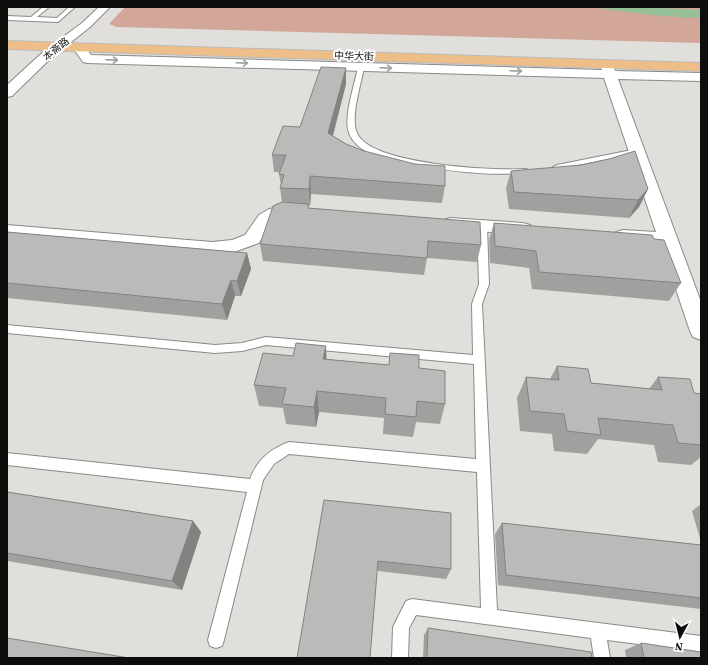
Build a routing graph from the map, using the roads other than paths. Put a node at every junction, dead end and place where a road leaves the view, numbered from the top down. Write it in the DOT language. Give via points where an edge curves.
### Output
graph roads {
  1 [pos="46,7"];
  2 [pos="72,7"];
  3 [pos="106,7"];
  4 [pos="7,18"];
  5 [pos="32,19"];
  6 [pos="7,37"];
  7 [pos="69,39"];
  8 [pos="7,45"];
  9 [pos="58,47"];
  10 [pos="79,48"];
  11 [pos="701,58"];
  12 [pos="361,67"];
  13 [pos="701,67"];
  14 [pos="607,69"];
  15 [pos="701,77"];
  16 [pos="7,93"];
  17 [pos="636,151"];
  18 [pos="316,214"];
  19 [pos="435,223"];
  20 [pos="482,226"];
  21 [pos="536,230"];
  22 [pos="7,231"];
  23 [pos="606,235"];
  24 [pos="668,239"];
  25 [pos="7,329"];
  26 [pos="701,330"];
  27 [pos="479,360"];
  28 [pos="7,459"];
  29 [pos="483,466"];
  30 [pos="255,486"];
  31 [pos="489,616"];
  32 [pos="598,631"];
  33 [pos="216,640"];
  34 [pos="701,644"];
  35 [pos="400,658"];
  36 [pos="602,658"];
  1 -- 5 [label="lane"];
  2 -- 5 [label="lane" via="58,20"];
  3 -- 7 [label="street, 本斋路"];
  4 -- 5 [label="lane"];
  6 -- 7 [label="main road, 中华大街"];
  7 -- 9 [label="street, 本斋路"];
  7 -- 11 [label="main road, 中华大街"];
  8 -- 9 [label="main road, 中华大街"];
  9 -- 10 [label="main road, 中华大街"];
  9 -- 16 [label="street, 本斋路"];
  10 -- 12 [label="street, one-way" via="87,59"];
  10 -- 14 [label="main road, 中华大街"];
  12 -- 14 [label="street, one-way"];
  12 -- 17 [label="lane" via="352,131 357,141 383,155 449,169 482,171 568,166"];
  13 -- 14 [label="main road, 中华大街"];
  14 -- 15 [label="street"];
  14 -- 17 [label="street"];
  17 -- 24 [label="street"];
  18 -- 22 [label="street" via="284,212 268,216 259,224 252,239 234,246 212,248"];
  19 -- 20 [label="street"];
  20 -- 21 [label="street"];
  20 -- 27 [label="lane" via="484,284 477,304"];
  23 -- 24 [label="street"];
  24 -- 26 [label="street"];
  25 -- 27 [label="lane" via="215,349 242,347 266,341"];
  27 -- 29 [label="lane"];
  28 -- 30 [label="lane"];
  29 -- 30 [label="lane" via="289,448 280,451 266,462"];
  29 -- 31 [label="lane"];
  30 -- 33 [label="lane"];
  31 -- 32 [label="lane"];
  31 -- 35 [label="lane" via="412,607 401,627"];
  32 -- 34 [label="lane"];
  32 -- 36 [label="lane"];
}
